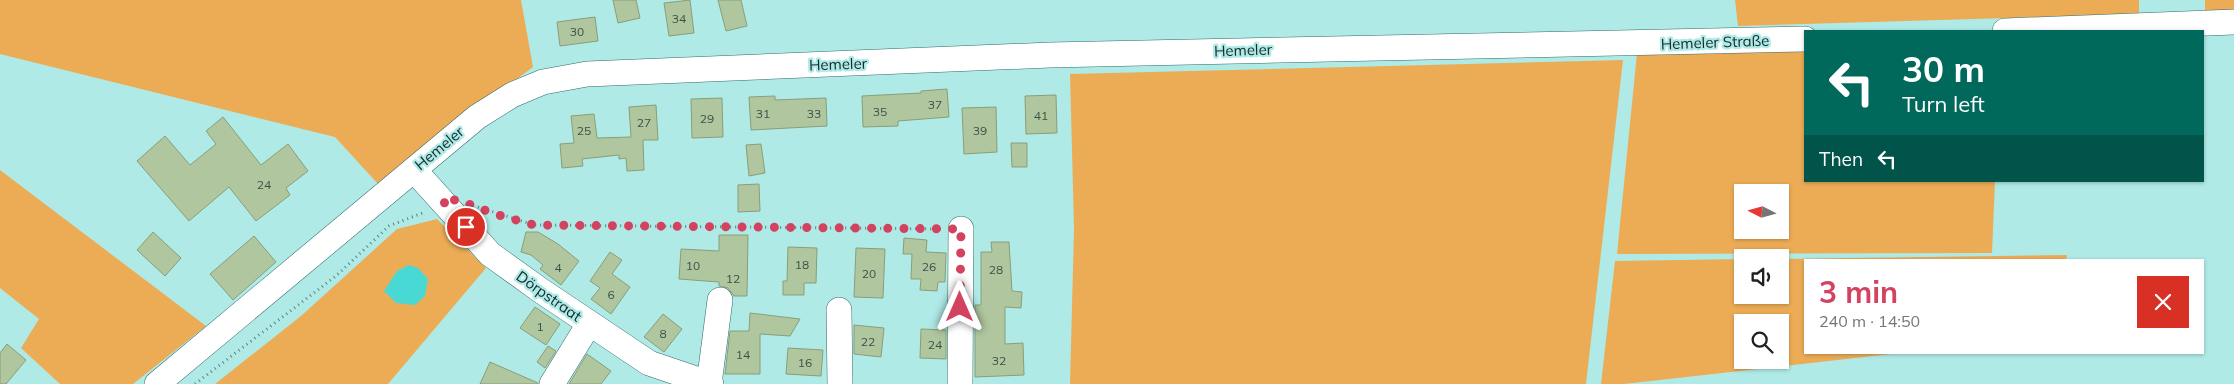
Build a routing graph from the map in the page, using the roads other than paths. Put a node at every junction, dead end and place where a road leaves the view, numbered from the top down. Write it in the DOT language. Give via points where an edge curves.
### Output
graph roads {
  1 [pos="2234,22"];
  2 [pos="2030,30"];
  3 [pos="1804,39"];
  4 [pos="1625,44"];
  5 [pos="414,170"];
  6 [pos="961,229"];
  7 [pos="720,300"];
  8 [pos="839,310"];
  9 [pos="589,324"];
  10 [pos="157,384"];
  11 [pos="552,384"];
  12 [pos="710,384"];
  13 [pos="840,384"];
  14 [pos="960,384"];
  1 -- 2 [label="street"];
  3 -- 4 [label="street, Hemeler Straße"];
  4 -- 5 [label="street, Hemeler" via="1050,55 587,74 542,82 512,95 477,117"];
  5 -- 9 [label="street, Dörpstraat" via="490,254"];
  5 -- 10 [label="street, Hemeler"];
  6 -- 14 [label="street"];
  7 -- 12 [label="street"];
  8 -- 13 [label="street"];
  9 -- 11 [label="street"];
  9 -- 12 [label="street, Dörpstraat" via="650,363"];
}
